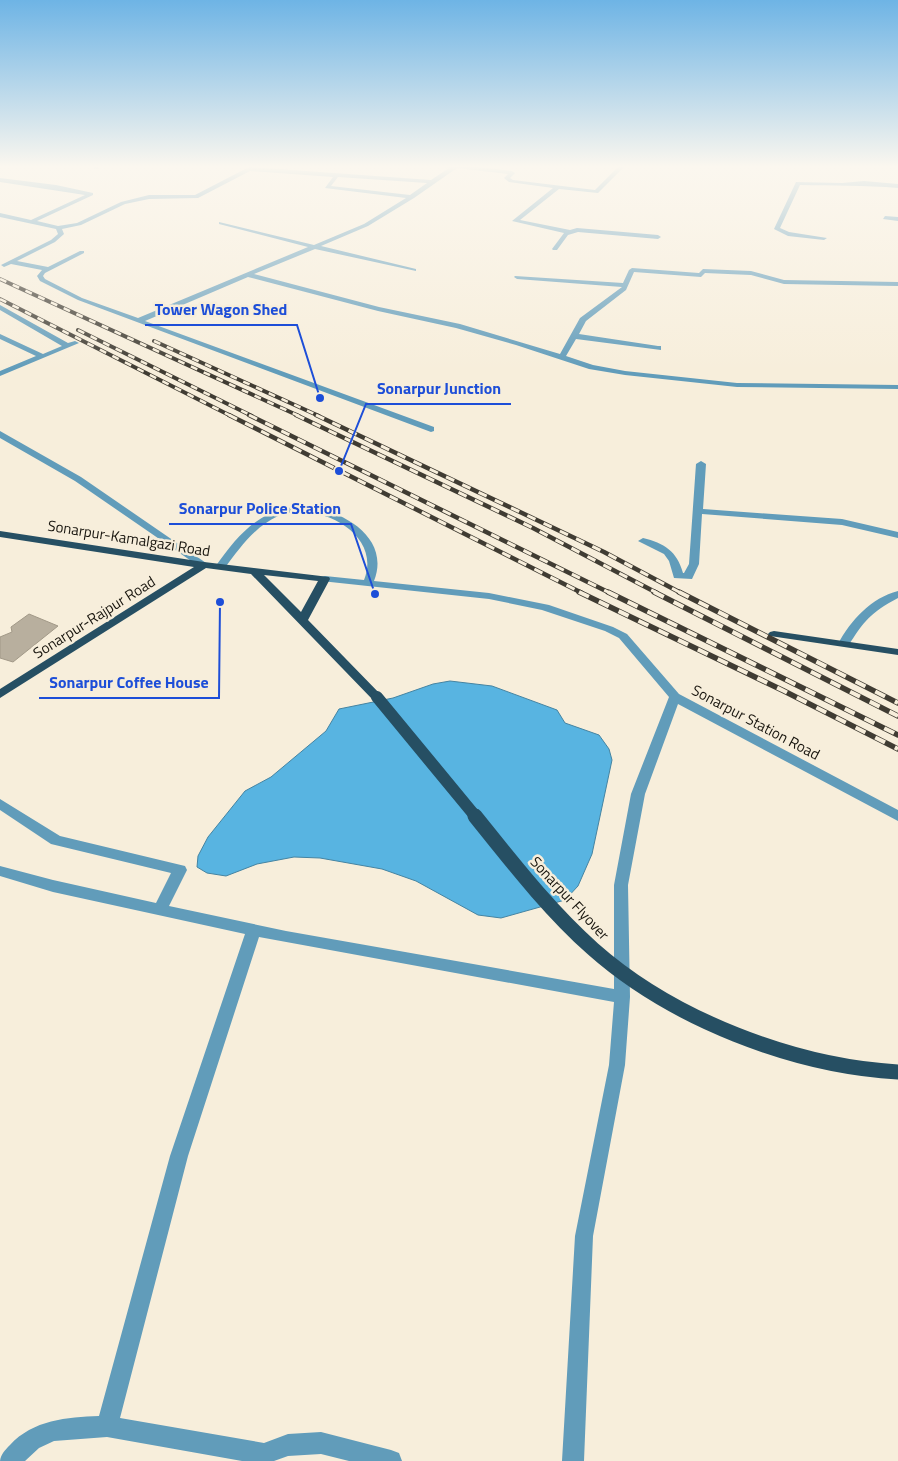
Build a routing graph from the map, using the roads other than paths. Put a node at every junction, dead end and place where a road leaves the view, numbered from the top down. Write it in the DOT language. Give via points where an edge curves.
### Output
graph roads {
  1 [pos="61,233"];
  2 [pos="257,233"];
  3 [pos="346,233"];
  4 [pos="568,233"];
  5 [pos="619,233"];
  6 [pos="786,233"];
  7 [pos="658,237"];
  8 [pos="824,238"];
  9 [pos="315,246"];
  10 [pos="555,249"];
  11 [pos="82,252"];
  12 [pos="49,269"];
  13 [pos="414,270"];
  14 [pos="249,275"];
  15 [pos="517,277"];
  16 [pos="898,284"];
  17 [pos="626,285"];
  18 [pos="0,307"];
  19 [pos="140,320"];
  20 [pos="0,336"];
  21 [pos="574,336"];
  22 [pos="658,348"];
  23 [pos="42,356"];
  24 [pos="562,357"];
  25 [pos="0,374"];
  26 [pos="898,387"];
  27 [pos="431,429"];
  28 [pos="0,434"];
  29 [pos="11,440"];
  30 [pos="0,449"];
  31 [pos="701,464"];
  32 [pos="697,511"];
  33 [pos="0,534"];
  34 [pos="898,535"];
  35 [pos="643,541"];
  36 [pos="204,565"];
  37 [pos="220,567"];
  38 [pos="254,572"];
  39 [pos="325,579"];
  40 [pos="368,583"];
  41 [pos="898,594"];
  42 [pos="302,620"];
  43 [pos="774,634"];
  44 [pos="844,644"];
  45 [pos="898,652"];
  46 [pos="0,694"];
  47 [pos="675,697"];
  48 [pos="0,804"];
  49 [pos="898,816"];
  50 [pos="0,871"];
  51 [pos="160,909"];
  52 [pos="254,930"];
  53 [pos="622,996"];
  54 [pos="898,1072"];
  55 [pos="107,1426"];
  56 [pos="262,1458"];
  57 [pos="10,1461"];
  58 [pos="390,1461"];
  59 [pos="573,1461"];
  1 -- 12 [label="street" via="7,263"];
  2 -- 9 [label="street"];
  3 -- 9 [label="street"];
  4 -- 10 [label="street"];
  5 -- 7 [label="street"];
  6 -- 8 [label="street"];
  9 -- 13 [label="street"];
  9 -- 14 [label="street"];
  11 -- 12 [label="street"];
  12 -- 19 [label="street" via="40,276 42,280 80,299"];
  14 -- 19 [label="street"];
  14 -- 24 [label="street" via="457,326"];
  15 -- 17 [label="street"];
  16 -- 17 [label="street" via="784,282 751,273 704,271 701,276 632,270"];
  17 -- 21 [label="street" via="618,296 583,320"];
  18 -- 23 [label="street" via="71,344"];
  19 -- 27 [label="street"];
  20 -- 23 [label="street"];
  21 -- 22 [label="street"];
  21 -- 24 [label="street"];
  23 -- 25 [label="street"];
  24 -- 26 [label="street" via="625,373 737,385"];
  28 -- 29 [label="street"];
  29 -- 30 [label="street"];
  29 -- 36 [label="street" via="78,478"];
  31 -- 32 [label="street"];
  32 -- 34 [label="street" via="842,522"];
  32 -- 35 [label="street" via="694,564 688,577 678,576 674,558 661,546"];
  33 -- 36 [label="main road, Sonarpur-Kamalgazi Road"];
  36 -- 37 [label="main road, Sonarpur-Kamalgazi Road"];
  36 -- 46 [label="main road, Sonarpur-Rajpur Road"];
  37 -- 38 [label="main road, Sonarpur-Kamalgazi Road"];
  37 -- 40 [label="street" via="246,533 275,514 290,510 326,511 345,520 366,543 374,566"];
  38 -- 39 [label="main road"];
  38 -- 42 [label="main road, Sonarpur Flyover"];
  39 -- 40 [label="street, Sonarpur Station Road"];
  39 -- 42 [label="main road"];
  40 -- 47 [label="street, Sonarpur Station Road" via="489,596 545,607 583,619 623,636"];
  41 -- 44 [label="street" via="873,607 853,625"];
  42 -- 54 [label="main road, Sonarpur Flyover, bridge" via="376,696 572,930 608,962 660,997 702,1019 771,1047 832,1064"];
  43 -- 44 [label="main road"];
  44 -- 45 [label="main road"];
  47 -- 49 [label="street, Sonarpur Station Road"];
  47 -- 53 [label="street" via="638,794 621,885"];
  48 -- 51 [label="street" via="56,840 180,870"];
  50 -- 51 [label="street"];
  51 -- 52 [label="street"];
  52 -- 53 [label="street"];
  52 -- 55 [label="street" via="179,1156"];
  53 -- 59 [label="street" via="617,1065 584,1236"];
  55 -- 56 [label="street"];
  55 -- 57 [label="street" via="47,1431 28,1442"];
  56 -- 58 [label="street" via="288,1445 321,1443"];
}
